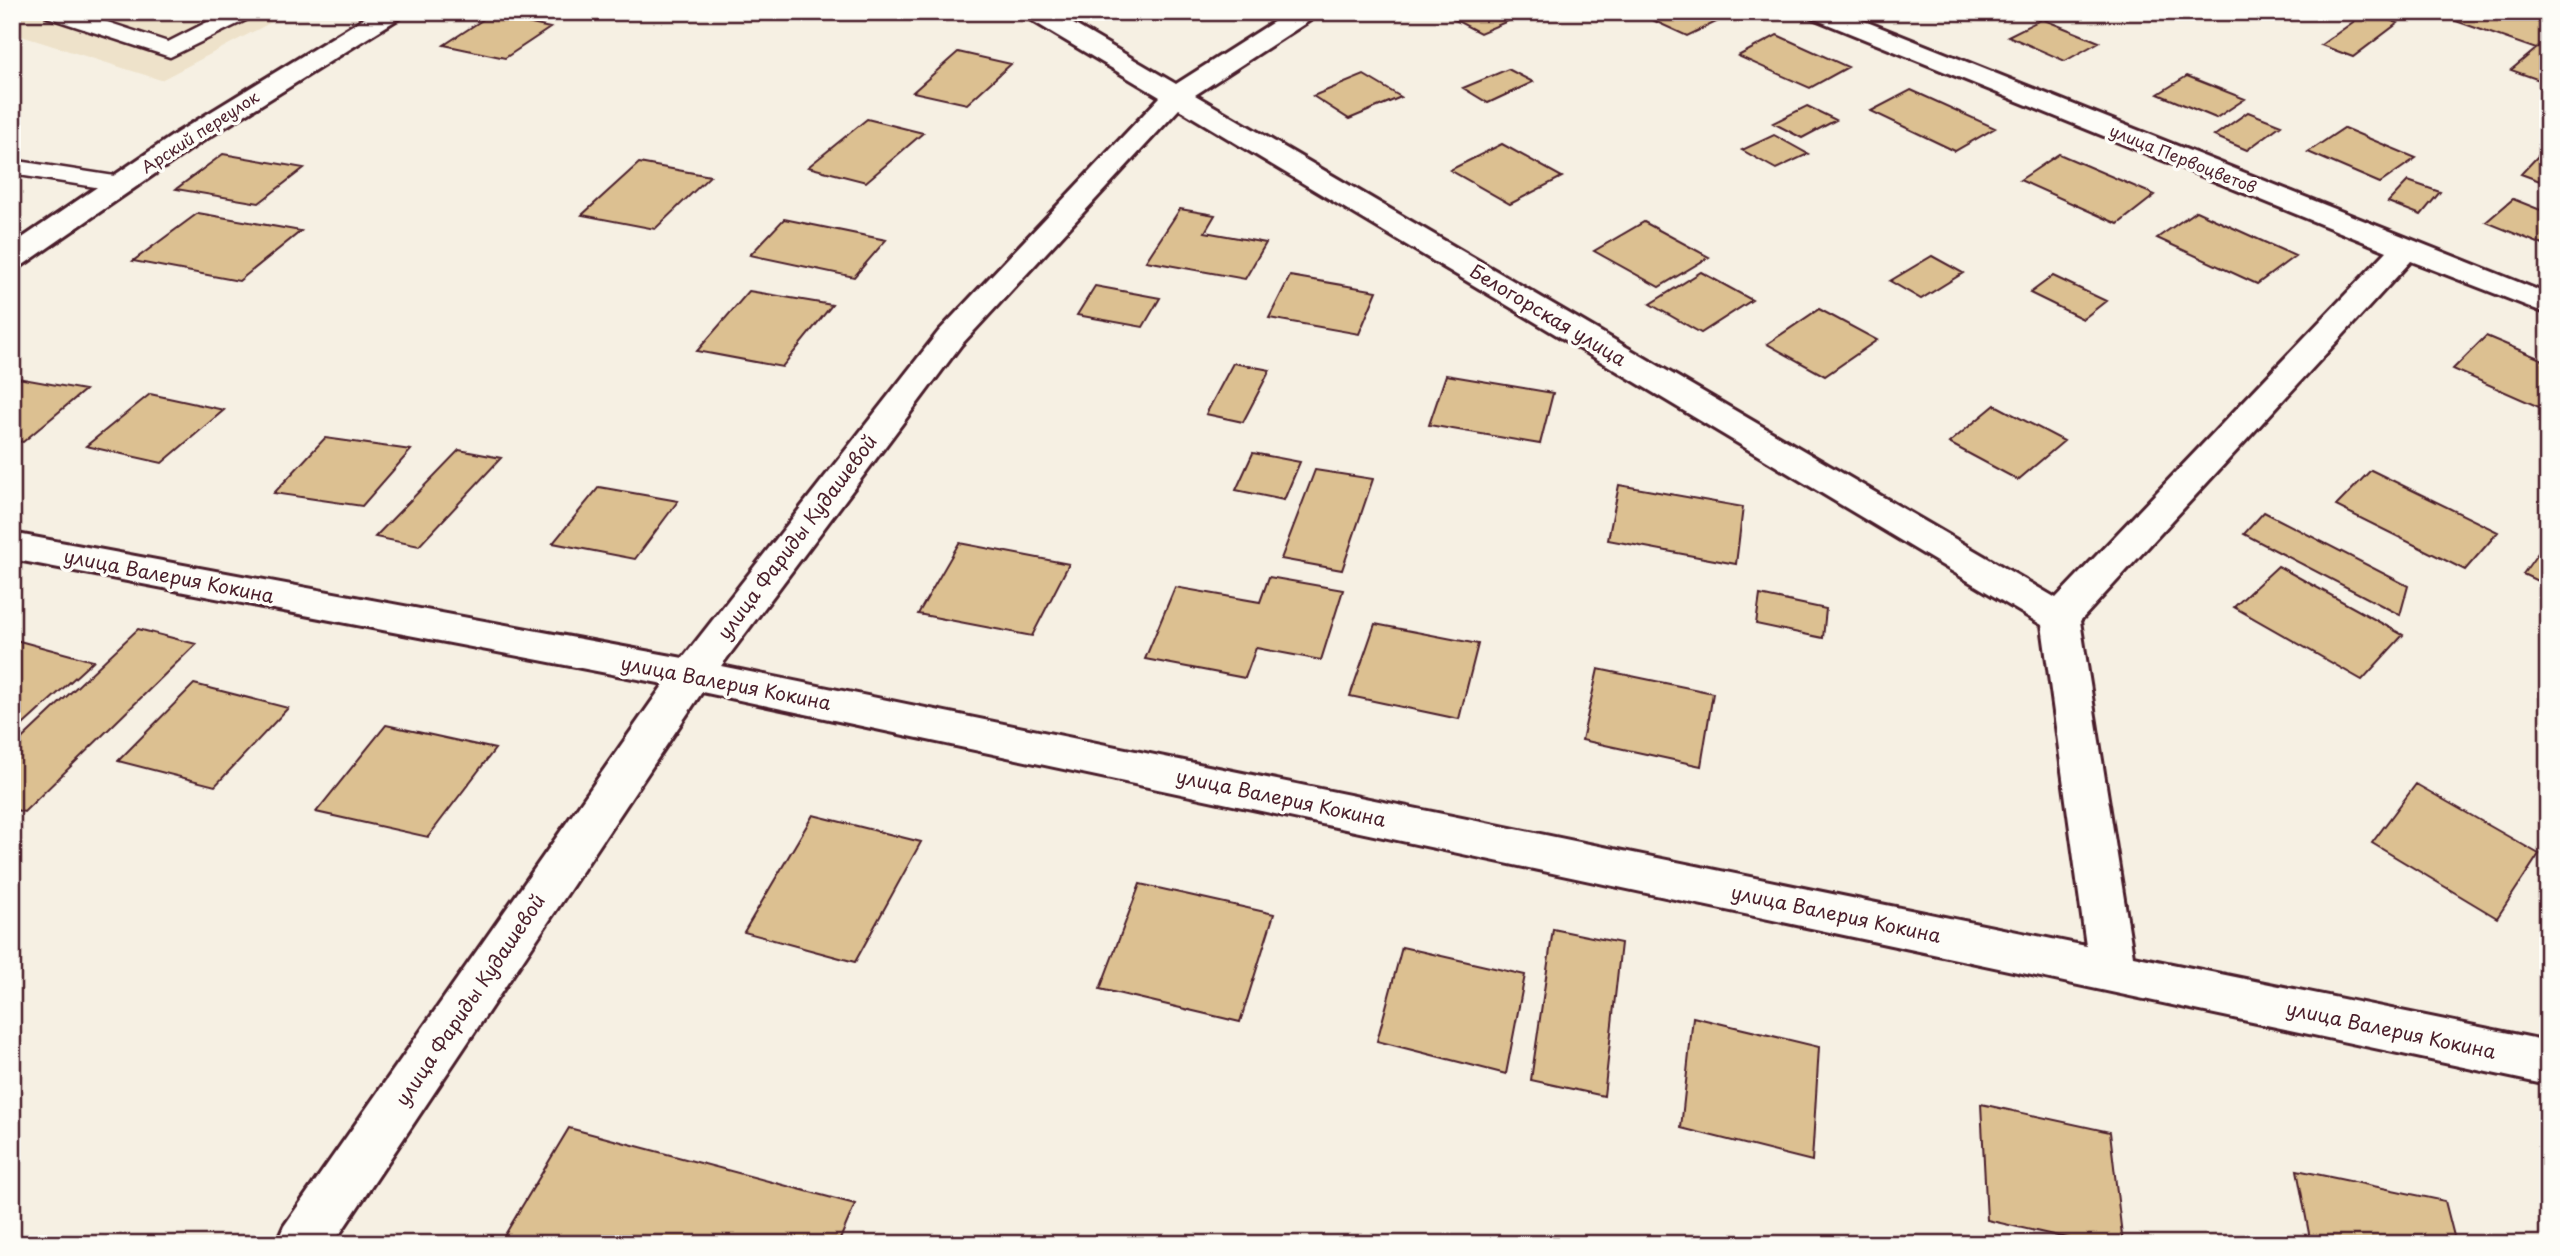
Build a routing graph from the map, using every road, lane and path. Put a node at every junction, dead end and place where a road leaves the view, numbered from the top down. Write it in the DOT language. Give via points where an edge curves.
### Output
graph roads {
  1 [pos="55,12"];
  2 [pos="244,12"];
  3 [pos="392,12"];
  4 [pos="1035,12"];
  5 [pos="1306,12"];
  6 [pos="1819,12"];
  7 [pos="1176,96"];
  8 [pos="12,167"];
  9 [pos="121,184"];
  10 [pos="2406,248"];
  11 [pos="12,259"];
  12 [pos="2548,305"];
  13 [pos="12,546"];
  14 [pos="2060,618"];
  15 [pos="692,676"];
  16 [pos="2112,971"];
  17 [pos="2548,1063"];
  18 [pos="302,1244"];
  1 -- 2 [label="lane" via="170,50"];
  3 -- 9 [label="street, Арский переулок"];
  4 -- 7 [label="street, Белогорская улица"];
  5 -- 7 [label="street, улица Фариды Кудашевой"];
  6 -- 10 [label="street, улица Первоцветов"];
  7 -- 14 [label="street, Белогорская улица"];
  7 -- 15 [label="street, улица Фариды Кудашевой" via="950,338"];
  8 -- 9 [label="lane"];
  9 -- 11 [label="street, Арский переулок"];
  10 -- 12 [label="street, улица Первоцветов"];
  10 -- 14 [label="street"];
  13 -- 15 [label="street, улица Валерия Кокина"];
  14 -- 16 [label="street"];
  15 -- 16 [label="street, улица Валерия Кокина"];
  15 -- 18 [label="street, улица Фариды Кудашевой"];
  16 -- 17 [label="street, улица Валерия Кокина"];
}
